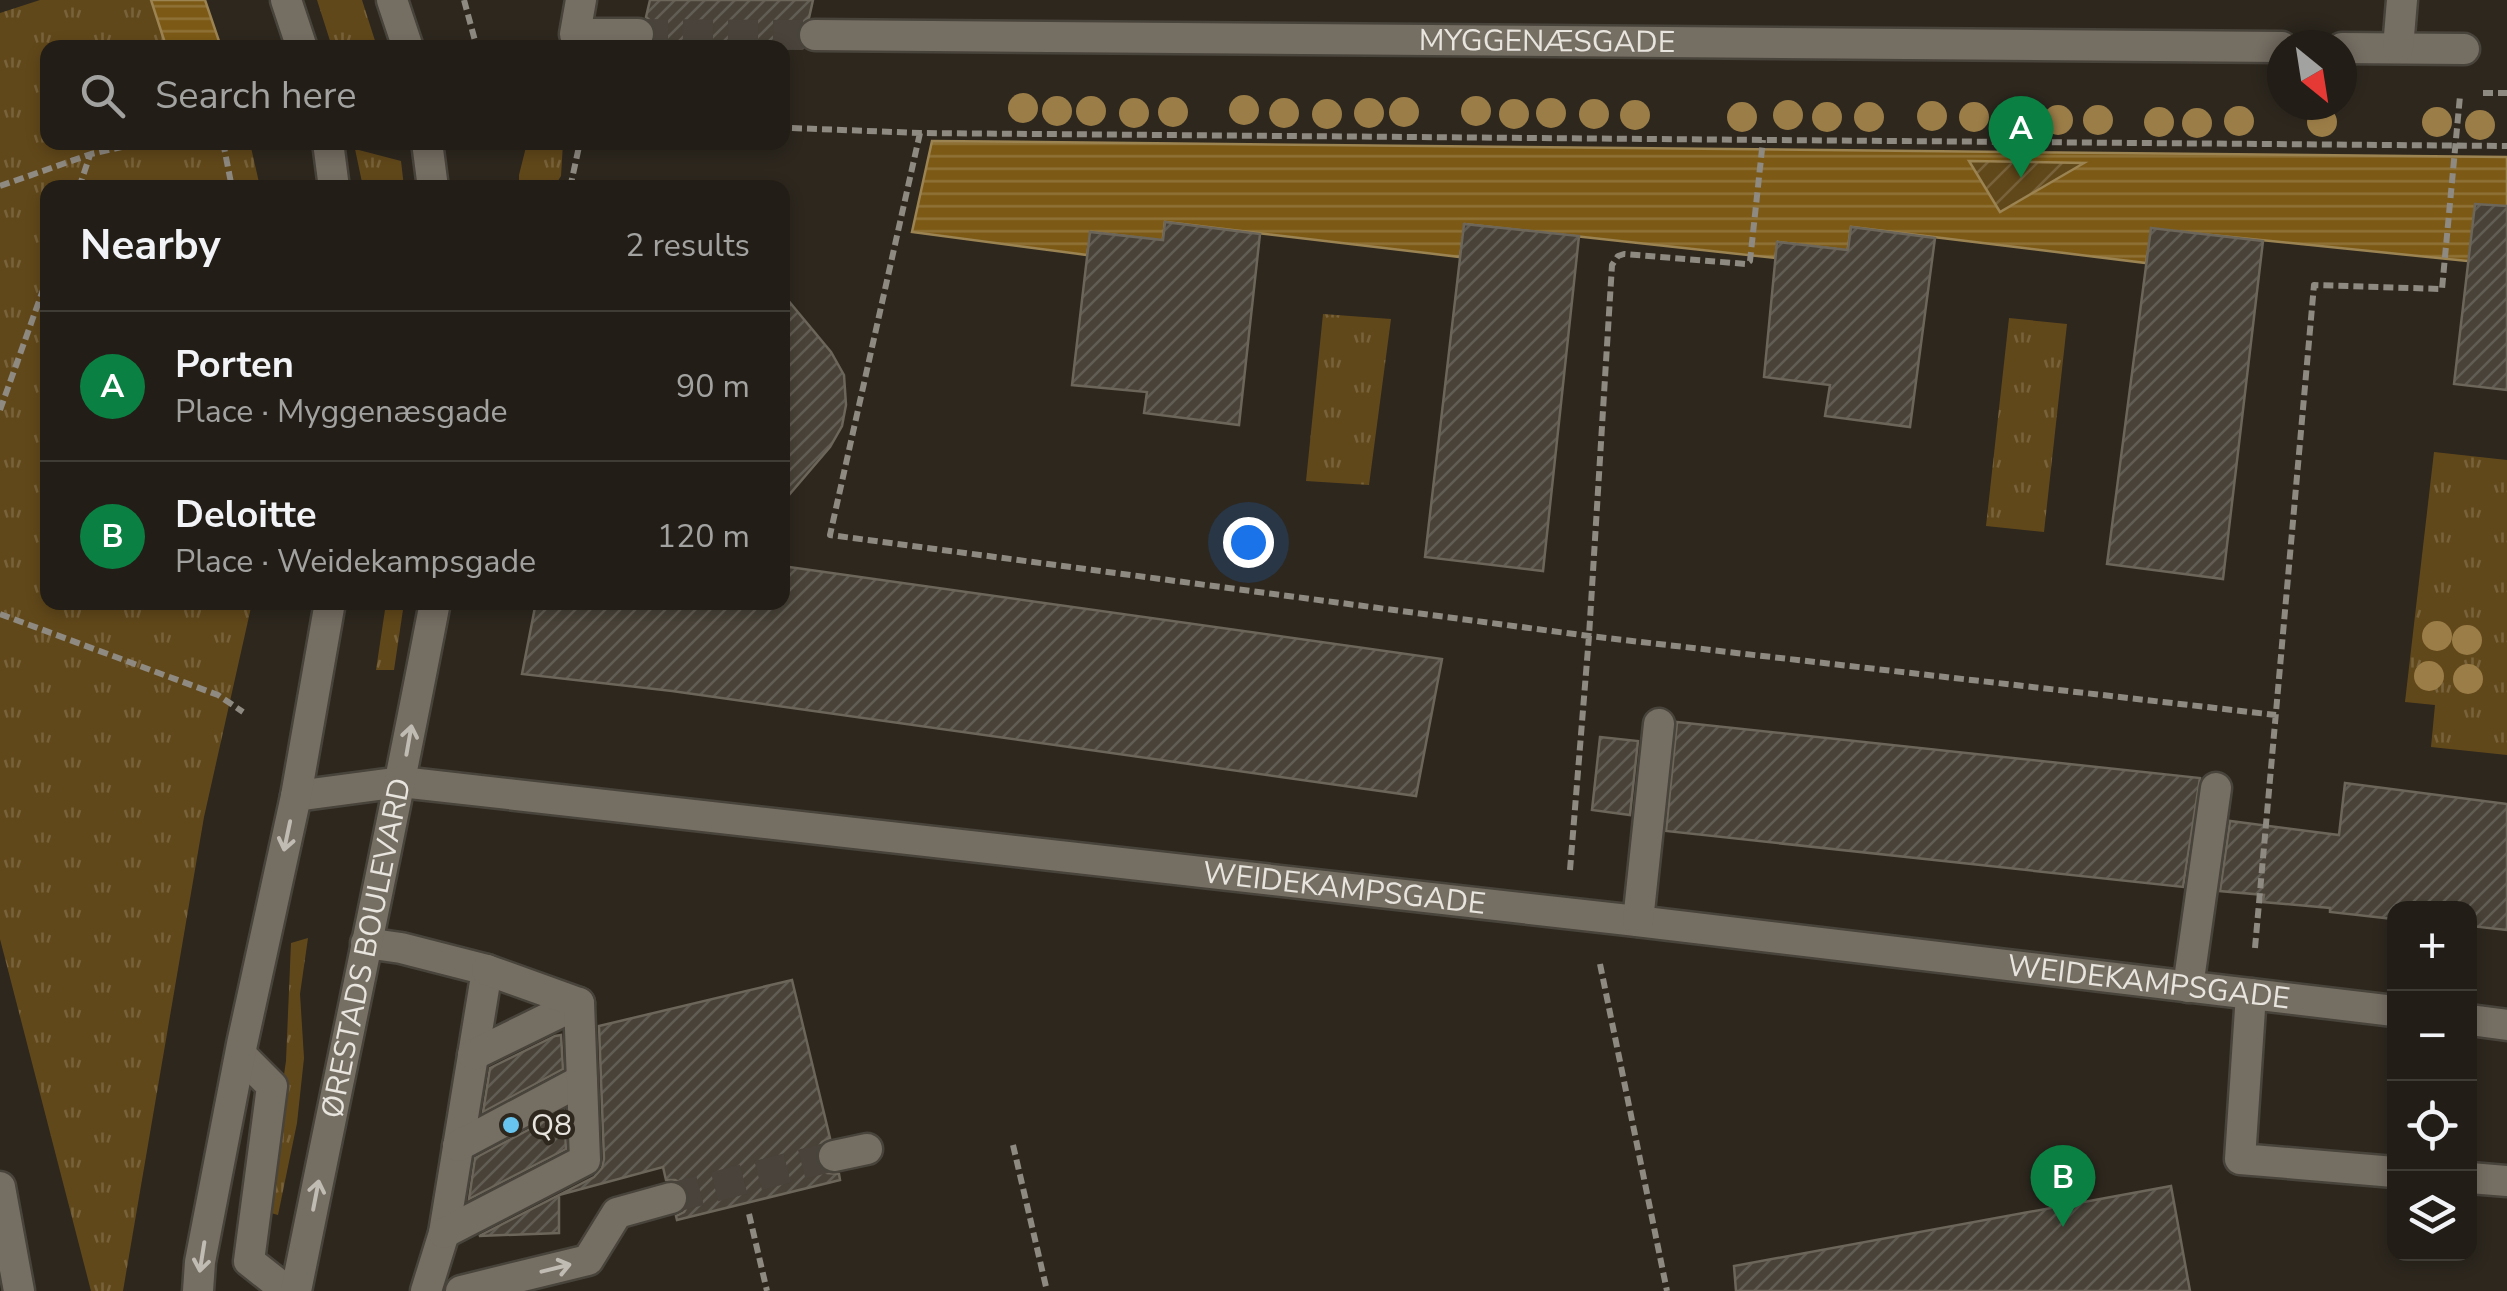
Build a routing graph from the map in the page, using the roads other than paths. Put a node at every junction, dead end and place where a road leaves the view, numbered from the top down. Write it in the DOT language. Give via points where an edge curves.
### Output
graph roads {
  1 [pos="286,0"];
  2 [pos="392,0"];
  3 [pos="581,0"];
  4 [pos="2402,0"];
  5 [pos="638,34"];
  6 [pos="815,36"];
  7 [pos="299,40"];
  8 [pos="405,40"];
  9 [pos="2267,47"];
  10 [pos="2357,48"];
  11 [pos="2398,48"];
  12 [pos="2464,49"];
  13 [pos="329,150"];
  14 [pos="428,150"];
  15 [pos="333,180"];
  16 [pos="432,180"];
  17 [pos="329,610"];
  18 [pos="433,610"];
  19 [pos="1659,724"];
  20 [pos="401,782"];
  21 [pos="2216,788"];
  22 [pos="296,796"];
  23 [pos="1638,921"];
  24 [pos="366,943"];
  25 [pos="487,970"];
  26 [pos="2188,987"];
  27 [pos="2250,994"];
  28 [pos="578,1004"];
  29 [pos="2387,1011"];
  30 [pos="2477,1021"];
  31 [pos="2507,1025"];
  32 [pos="241,1055"];
  33 [pos="473,1055"];
  34 [pos="582,1080"];
  35 [pos="458,1146"];
  36 [pos="866,1149"];
  37 [pos="834,1156"];
  38 [pos="2387,1171"];
  39 [pos="2477,1179"];
  40 [pos="2507,1181"];
  41 [pos="0,1187"];
  42 [pos="671,1198"];
  43 [pos="444,1233"];
  44 [pos="19,1291"];
  45 [pos="198,1291"];
  46 [pos="287,1291"];
  47 [pos="296,1291"];
  48 [pos="426,1291"];
  49 [pos="461,1291"];
  1 -- 7 [label="street"];
  2 -- 8 [label="street"];
  3 -- 5 [label="street" via="575,34"];
  4 -- 11 [label="street"];
  6 -- 9 [label="street, MYGGENÆSGADE"];
  10 -- 11 [label="street"];
  11 -- 12 [label="street"];
  13 -- 15 [label="street"];
  14 -- 16 [label="street"];
  17 -- 22 [label="street"];
  20 -- 18 [label="street, ØRESTADS BOULEVARD, one-way"];
  19 -- 23 [label="street"];
  20 -- 22 [label="street, WEIDEKAMPSGADE"];
  20 -- 23 [label="street, WEIDEKAMPSGADE"];
  20 -- 24 [label="street, ØRESTADS BOULEVARD"];
  21 -- 26 [label="street"];
  22 -- 32 [label="street, one-way"];
  23 -- 26 [label="street, WEIDEKAMPSGADE"];
  24 -- 25 [label="street"];
  47 -- 24 [label="street, ØRESTADS BOULEVARD, one-way"];
  25 -- 28 [label="street"];
  25 -- 33 [label="street"];
  26 -- 27 [label="street, WEIDEKAMPSGADE"];
  27 -- 29 [label="street, WEIDEKAMPSGADE"];
  27 -- 38 [label="street" via="2240,1159"];
  28 -- 33 [label="street"];
  28 -- 34 [label="street"];
  30 -- 31 [label="street"];
  32 -- 45 [label="street, one-way"];
  32 -- 46 [label="street" via="272,1086 249,1261"];
  33 -- 35 [label="street"];
  34 -- 35 [label="street"];
  34 -- 43 [label="street" via="584,1160"];
  35 -- 43 [label="street"];
  36 -- 37 [label="street"];
  39 -- 40 [label="street"];
  41 -- 44 [label="street"];
  49 -- 42 [label="street, one-way" via="588,1260 617,1213"];
  43 -- 48 [label="street"];
}
